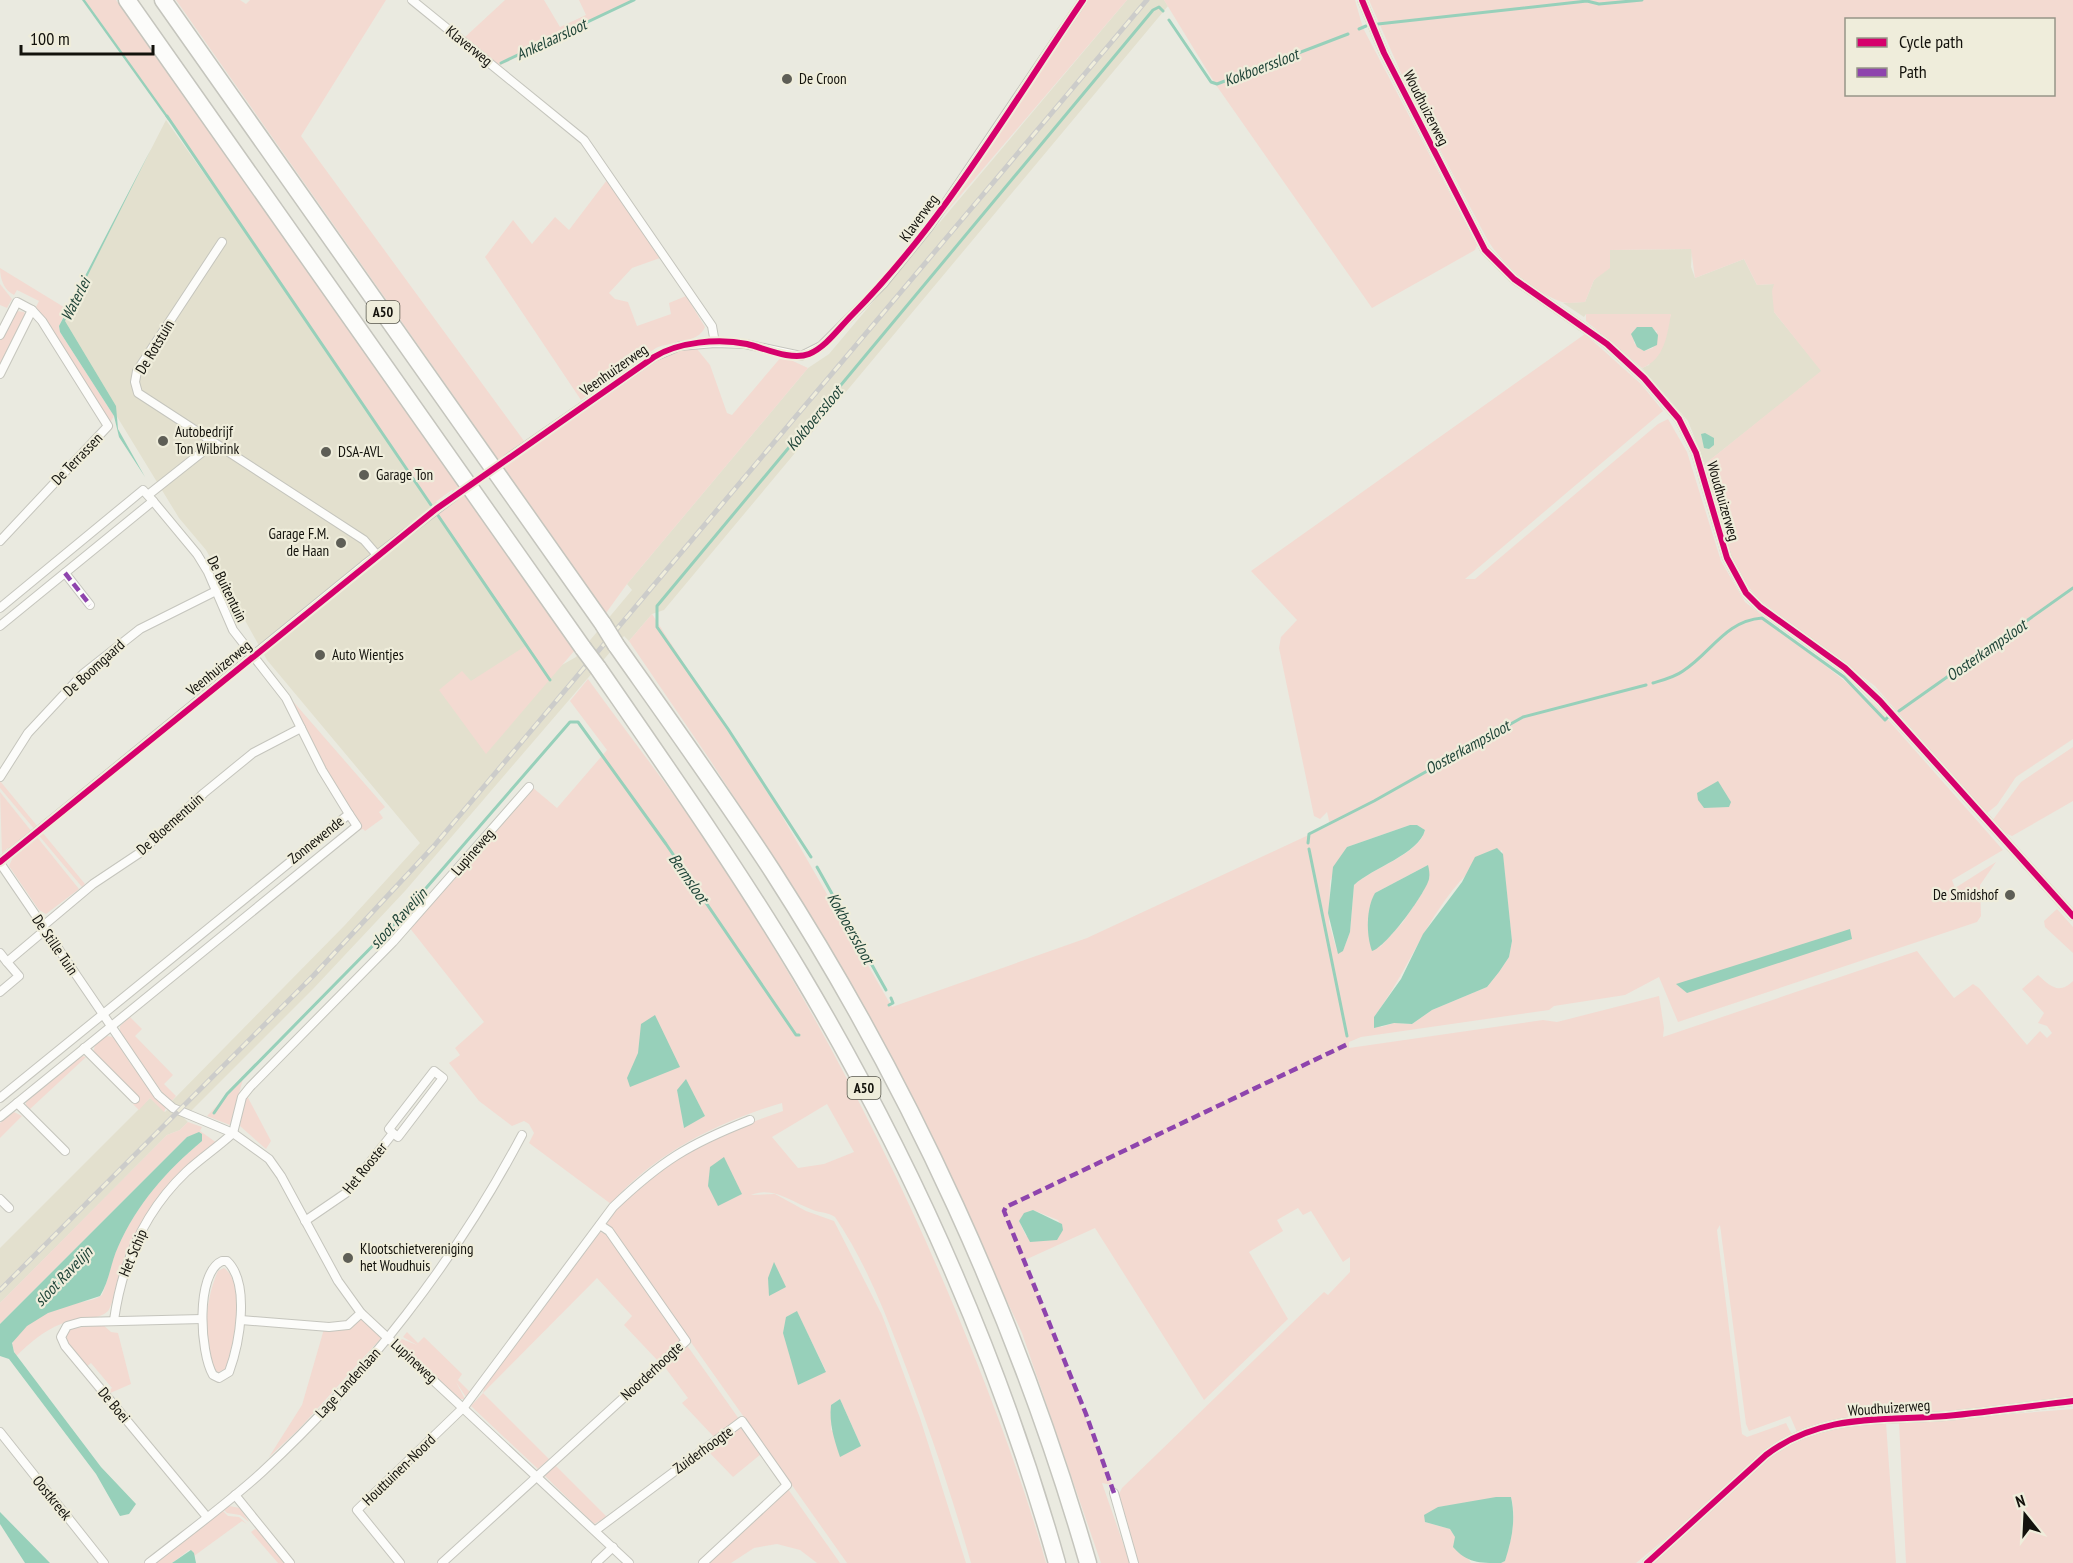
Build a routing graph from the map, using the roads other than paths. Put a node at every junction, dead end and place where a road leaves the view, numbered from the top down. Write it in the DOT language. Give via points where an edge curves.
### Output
graph roads {
  1 [pos="127,0"];
  2 [pos="163,0"];
  3 [pos="412,0"];
  4 [pos="1083,0"];
  5 [pos="1362,0"];
  6 [pos="222,242"];
  7 [pos="32,310"];
  8 [pos="0,334"];
  9 [pos="715,343"];
  10 [pos="0,374"];
  11 [pos="209,439"];
  12 [pos="507,459"];
  13 [pos="456,495"];
  14 [pos="150,498"];
  15 [pos="0,541"];
  16 [pos="377,555"];
  17 [pos="65,573"];
  18 [pos="216,591"];
  19 [pos="90,605"];
  20 [pos="0,608"];
  21 [pos="0,626"];
  22 [pos="252,656"];
  23 [pos="301,728"];
  24 [pos="0,777"];
  25 [pos="529,788"];
  26 [pos="349,814"];
  27 [pos="0,863"];
  28 [pos="2073,916"];
  29 [pos="44,928"];
  30 [pos="0,953"];
  31 [pos="7,962"];
  32 [pos="0,992"];
  33 [pos="103,1014"];
  34 [pos="111,1026"];
  35 [pos="84,1048"];
  36 [pos="0,1098"];
  37 [pos="135,1098"];
  38 [pos="17,1103"];
  39 [pos="0,1117"];
  40 [pos="750,1120"];
  41 [pos="232,1133"];
  42 [pos="393,1133"];
  43 [pos="522,1135"];
  44 [pos="65,1151"];
  45 [pos="0,1199"];
  46 [pos="9,1208"];
  47 [pos="305,1221"];
  48 [pos="600,1225"];
  49 [pos="361,1313"];
  50 [pos="202,1319"];
  51 [pos="114,1320"];
  52 [pos="241,1320"];
  53 [pos="388,1337"];
  54 [pos="2073,1401"];
  55 [pos="464,1407"];
  56 [pos="0,1432"];
  57 [pos="538,1475"];
  58 [pos="1114,1493"];
  59 [pos="235,1495"];
  60 [pos="207,1517"];
  61 [pos="596,1530"];
  62 [pos="613,1547"];
  63 [pos="104,1563"];
  64 [pos="149,1563"];
  65 [pos="290,1563"];
  66 [pos="400,1563"];
  67 [pos="442,1563"];
  68 [pos="596,1563"];
  69 [pos="630,1563"];
  70 [pos="703,1563"];
  71 [pos="1057,1563"];
  72 [pos="1088,1563"];
  73 [pos="1134,1563"];
  74 [pos="1647,1563"];
  1 -- 71 [label="highway, A50, bridge" via="598,668 736,870 800,973 860,1081 969,1312 1027,1466"];
  2 -- 72 [label="highway, A50, bridge" via="603,624 773,873 887,1068 950,1195 1009,1334 1055,1458"];
  3 -- 9 [label="street, Klaverweg" via="584,140 712,326"];
  4 -- 9 [label="street, Klaverweg" via="930,226 883,284 821,346 801,356 745,344"];
  5 -- 28 [label="street, Woudhuizerweg" via="1384,53 1485,250 1514,279 1607,344 1676,414 1696,453 1727,558 1746,593 1876,696"];
  6 -- 11 [label="street, De Rotstuin" via="137,371 135,382 138,393"];
  7 -- 8 [label="street" via="17,302"];
  7 -- 10 [label="street"];
  7 -- 15 [label="street, De Terrassen" via="108,426"];
  9 -- 12 [label="street, Veenhuizerweg" via="660,352"];
  11 -- 14 [label="street" via="201,453"];
  11 -- 16 [label="street, De Rotstuin" via="364,540"];
  13 -- 16 [label="street, Veenhuizerweg"];
  14 -- 17 [label="street"];
  14 -- 18 [label="street, De Buitentuin" via="197,554"];
  14 -- 20 [label="street" via="143,490"];
  16 -- 22 [label="street, Veenhuizerweg"];
  17 -- 19 [label="street"];
  17 -- 21 [label="street"];
  18 -- 22 [label="street, De Buitentuin" via="231,626"];
  18 -- 24 [label="street, De Boomgaard" via="140,628 83,674 28,733"];
  22 -- 23 [label="street, De Buitentuin" via="286,698"];
  22 -- 27 [label="street, Veenhuizerweg"];
  23 -- 26 [label="street, De Buitentuin"];
  23 -- 29 [label="street, De Bloementuin" via="252,753 141,852 93,884"];
  25 -- 41 [label="street, Lupineweg" via="393,942 250,1087 242,1097"];
  26 -- 33 [label="street, Zonnewende"];
  26 -- 34 [label="street, Zonnewende" via="357,826"];
  27 -- 29 [label="street, De Stille Tuin"];
  29 -- 31 [label="street, De Bloementuin"];
  29 -- 33 [label="street, De Stille Tuin"];
  30 -- 31 [label="street"];
  31 -- 32 [label="street" via="19,976"];
  33 -- 34 [label="street, De Stille Tuin"];
  33 -- 36 [label="street, Zonnewende"];
  34 -- 35 [label="street, Zonnewende"];
  34 -- 41 [label="street, Lupineweg" via="166,1103"];
  35 -- 37 [label="street"];
  35 -- 38 [label="street, Zonnewende"];
  38 -- 39 [label="street, Zonnewende"];
  38 -- 44 [label="street"];
  40 -- 48 [label="street" via="663,1162 613,1207"];
  41 -- 47 [label="street, Lupineweg" via="269,1159"];
  41 -- 51 [label="street, Het Schip" via="186,1173 148,1219 126,1263"];
  42 -- 42 [label="street, Het Rooster" via="398,1137 442,1078 434,1071 389,1129"];
  42 -- 47 [label="street, Het Rooster" via="346,1193"];
  43 -- 53 [label="street, Lage Landenlaan" via="496,1185"];
  45 -- 46 [label="street"];
  47 -- 49 [label="street, Lupineweg" via="338,1281"];
  48 -- 55 [label="street"];
  48 -- 57 [label="street, Noorderhoogte" via="609,1231 686,1341"];
  49 -- 52 [label="street" via="339,1326"];
  49 -- 53 [label="street, Lupineweg"];
  50 -- 51 [label="street"];
  50 -- 52 [label="street" via="211,1273 222,1261 233,1270"];
  50 -- 52 [label="street" via="206,1357 213,1375 219,1378 229,1372"];
  51 -- 60 [label="street, De Boei" via="70,1324 62,1334 63,1344"];
  53 -- 55 [label="street, Lupineweg"];
  53 -- 59 [label="street, Lage Landenlaan" via="308,1427"];
  54 -- 74 [label="street, Woudhuizerweg" via="1959,1415 1878,1417 1814,1429 1766,1455"];
  55 -- 57 [label="street, Lupineweg"];
  55 -- 66 [label="street, Houttuinen-Noord" via="357,1510"];
  56 -- 63 [label="street, Oostkreek"];
  57 -- 61 [label="street, Lupineweg"];
  57 -- 67 [label="street"];
  58 -- 73 [label="street"];
  59 -- 60 [label="street, Lage Landenlaan"];
  59 -- 65 [label="street"];
  60 -- 64 [label="street, Lage Landenlaan"];
  61 -- 62 [label="street, Lupineweg"];
  61 -- 70 [label="street, Zuiderhoogte" via="742,1421 788,1485"];
  62 -- 68 [label="street"];
  62 -- 69 [label="street, Lupineweg"];
}
